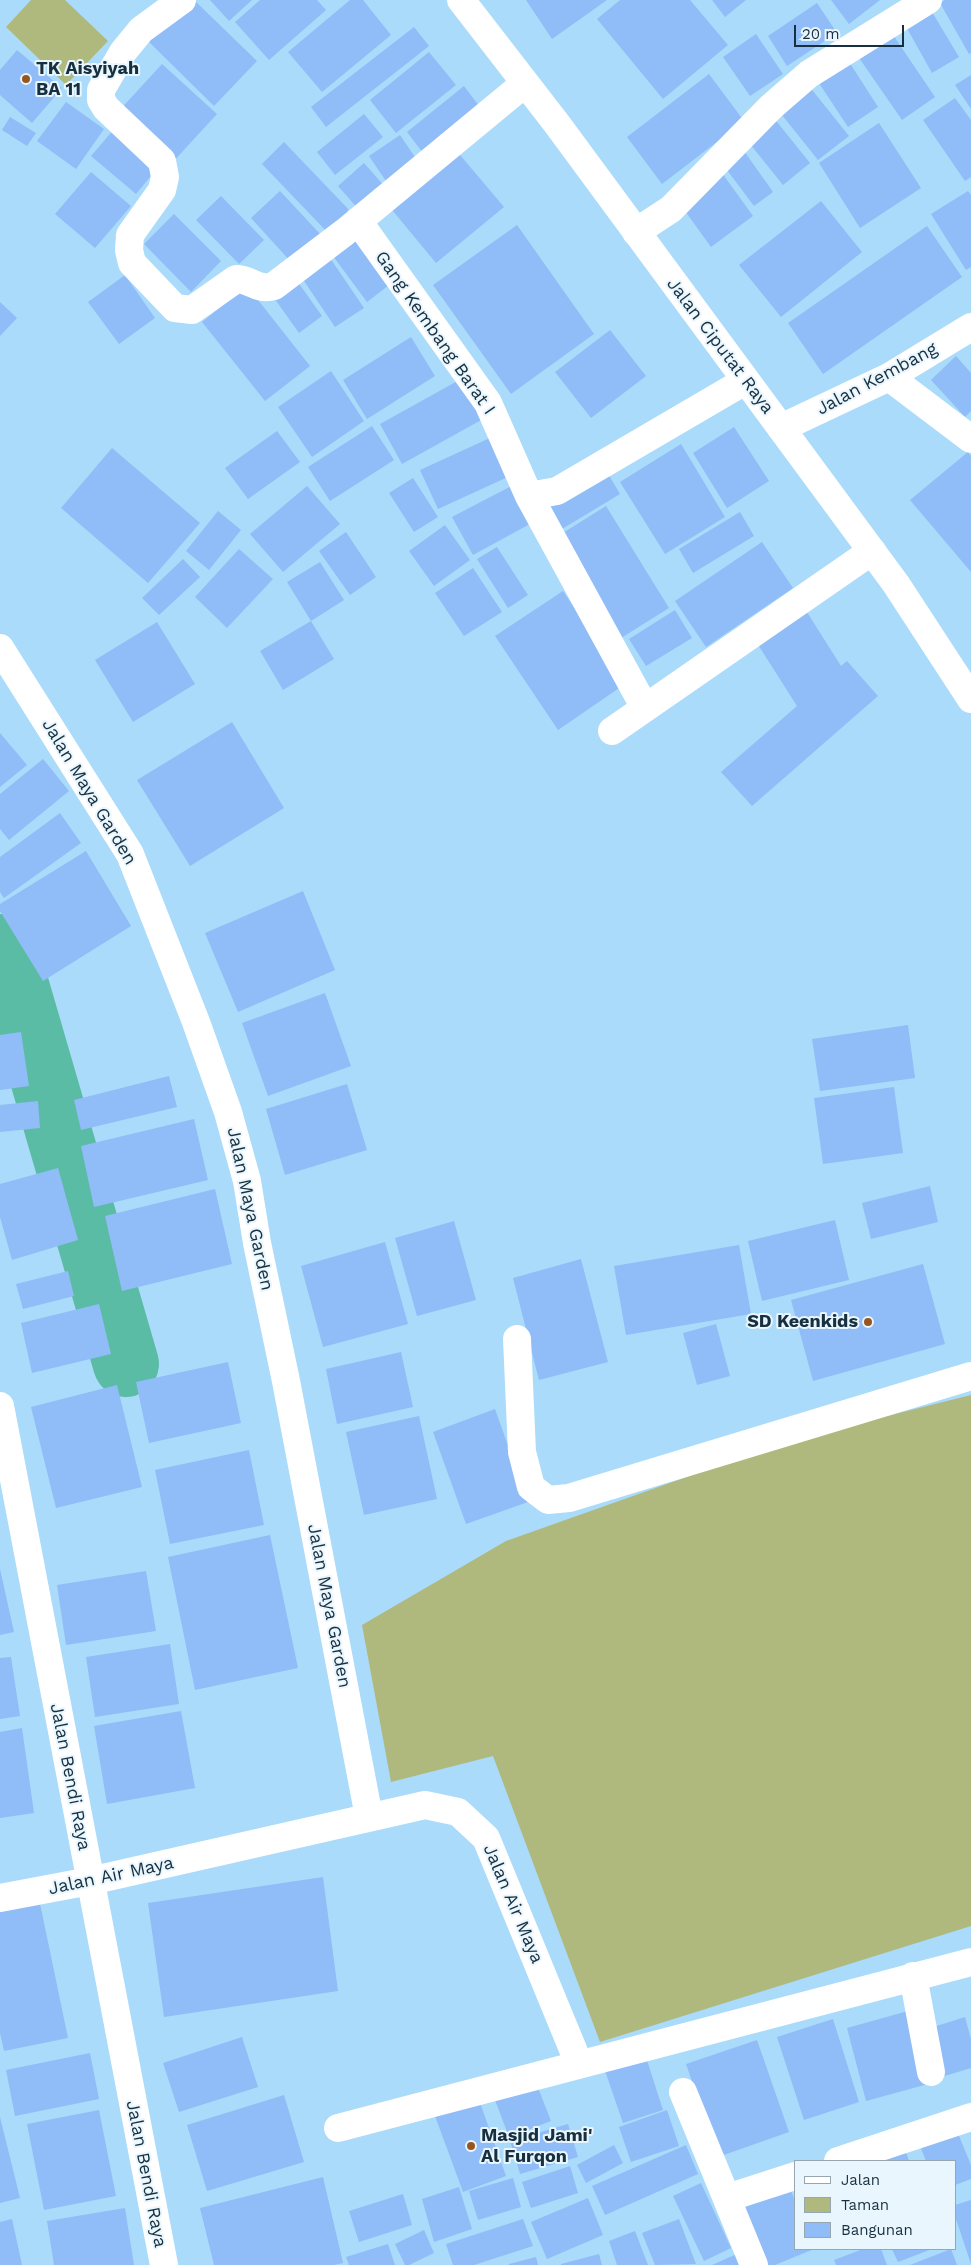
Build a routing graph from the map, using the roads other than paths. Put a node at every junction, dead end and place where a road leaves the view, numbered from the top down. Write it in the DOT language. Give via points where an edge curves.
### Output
graph roads {
  1 [pos="182,0"];
  2 [pos="461,0"];
  3 [pos="928,0"];
  4 [pos="524,84"];
  5 [pos="358,221"];
  6 [pos="636,232"];
  7 [pos="971,327"];
  8 [pos="889,377"];
  9 [pos="745,381"];
  10 [pos="781,428"];
  11 [pos="971,439"];
  12 [pos="529,496"];
  13 [pos="872,552"];
  14 [pos="0,648"];
  15 [pos="971,698"];
  16 [pos="645,708"];
  17 [pos="612,731"];
  18 [pos="517,1339"];
  19 [pos="971,1376"];
  20 [pos="0,1406"];
  21 [pos="369,1817"];
  22 [pos="90,1882"];
  23 [pos="0,1898"];
  24 [pos="971,1962"];
  25 [pos="913,1976"];
  26 [pos="579,2064"];
  27 [pos="931,2072"];
  28 [pos="683,2092"];
  29 [pos="971,2117"];
  30 [pos="338,2128"];
  31 [pos="841,2160"];
  32 [pos="794,2176"];
  33 [pos="727,2198"];
  34 [pos="164,2265"];
  35 [pos="754,2265"];
  1 -- 5 [label="street" via="141,30 123,52 101,90 101,100 106,108 162,161 165,177 162,190 130,235 132,263 175,308 192,310 236,279 265,288 274,286"];
  2 -- 4 [label="street, Jalan Ciputat Raya"];
  3 -- 6 [label="street" via="809,74 771,107 671,210"];
  4 -- 5 [label="street"];
  4 -- 6 [label="street, Jalan Ciputat Raya" via="558,124"];
  5 -- 12 [label="street, Gang Kembang Barat I" via="488,403"];
  6 -- 9 [label="street, Jalan Ciputat Raya"];
  7 -- 8 [label="street, Jalan Kembang"];
  8 -- 10 [label="street, Jalan Kembang"];
  8 -- 11 [label="street"];
  9 -- 10 [label="street, Jalan Ciputat Raya"];
  9 -- 12 [label="street" via="557,491"];
  10 -- 13 [label="street, Jalan Ciputat Raya"];
  12 -- 16 [label="street, Gang Kembang Barat I"];
  13 -- 15 [label="street, Jalan Ciputat Raya"];
  13 -- 16 [label="street"];
  14 -- 21 [label="street, Jalan Maya Garden" via="130,854 228,1112 247,1181"];
  16 -- 17 [label="street"];
  18 -- 19 [label="street" via="522,1452 530,1487 548,1500 569,1498"];
  20 -- 22 [label="street, Jalan Bendi Raya"];
  21 -- 22 [label="street, Jalan Air Maya"];
  21 -- 26 [label="street, Jalan Air Maya" via="425,1805 458,1812 486,1838"];
  22 -- 23 [label="street, Jalan Air Maya"];
  22 -- 34 [label="street, Jalan Bendi Raya"];
  24 -- 25 [label="street"];
  25 -- 26 [label="street"];
  25 -- 27 [label="street"];
  26 -- 30 [label="street"];
  28 -- 33 [label="street"];
  29 -- 31 [label="street"];
  32 -- 33 [label="street"];
  33 -- 35 [label="street"];
}
